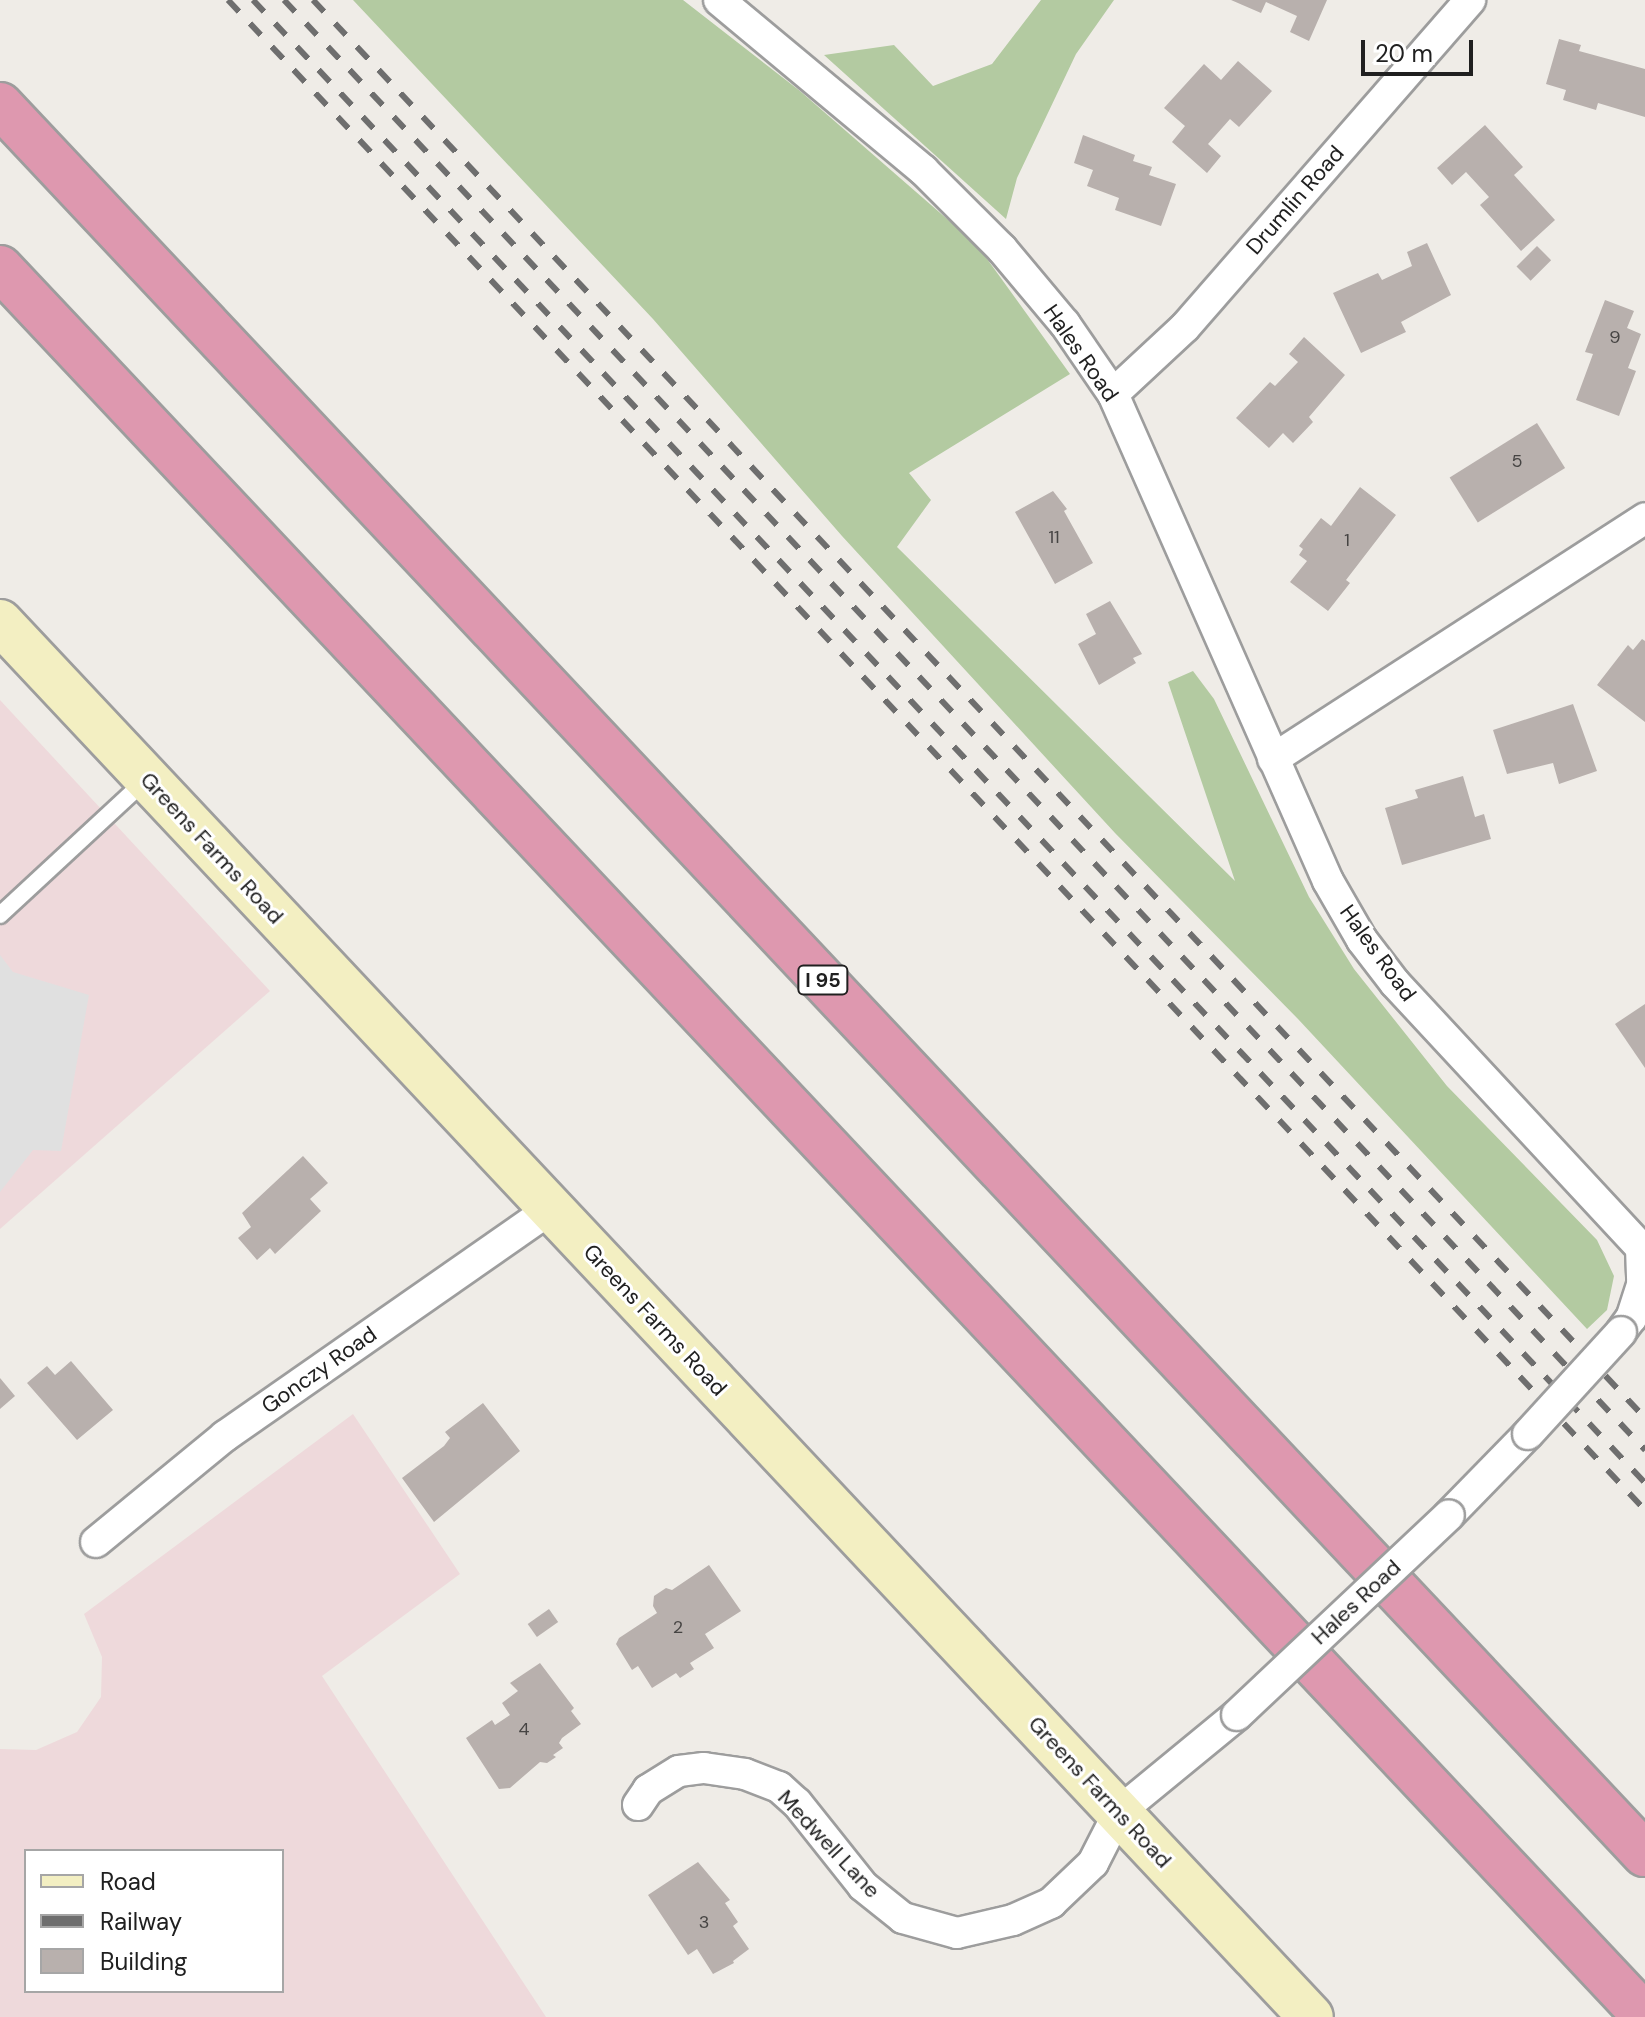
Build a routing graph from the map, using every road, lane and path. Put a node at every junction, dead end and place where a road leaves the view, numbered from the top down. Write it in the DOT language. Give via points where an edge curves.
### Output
graph roads {
  1 [pos="719,0"];
  2 [pos="1470,0"];
  3 [pos="0,105"];
  4 [pos="0,268"];
  5 [pos="1113,394"];
  6 [pos="1645,518"];
  7 [pos="0,622"];
  8 [pos="1273,759"];
  9 [pos="147,779"];
  10 [pos="0,915"];
  11 [pos="550,1209"];
  12 [pos="1643,1248"];
  13 [pos="96,1542"];
  14 [pos="638,1805"];
  15 [pos="1119,1812"];
  16 [pos="1645,1854"];
  17 [pos="1645,2016"];
  18 [pos="1311,2017"];
  1 -- 5 [label="street, Hales Road" via="923,170 1002,249 1065,324"];
  2 -- 5 [label="street, Drumlin Road" via="1185,327"];
  3 -- 16 [label="highway, I 95"];
  4 -- 17 [label="highway"];
  5 -- 8 [label="street, Hales Road"];
  6 -- 8 [label="street"];
  7 -- 9 [label="main road, Greens Farms Road"];
  8 -- 12 [label="street, Hales Road" via="1328,881 1379,962"];
  9 -- 10 [label="lane"];
  9 -- 11 [label="main road, Greens Farms Road"];
  11 -- 13 [label="street, Gonczy Road" via="225,1436"];
  11 -- 15 [label="main road, Greens Farms Road"];
  12 -- 15 [label="street, Hales Road, bridge" via="1638,1303 1621,1332 1528,1434 1237,1715"];
  14 -- 15 [label="street, Medwell Lane" via="648,1790 679,1771 704,1768 745,1774 779,1787 863,1886 903,1918 957,1933 1013,1920 1051,1903 1093,1863"];
  15 -- 18 [label="main road, Greens Farms Road"];
}
